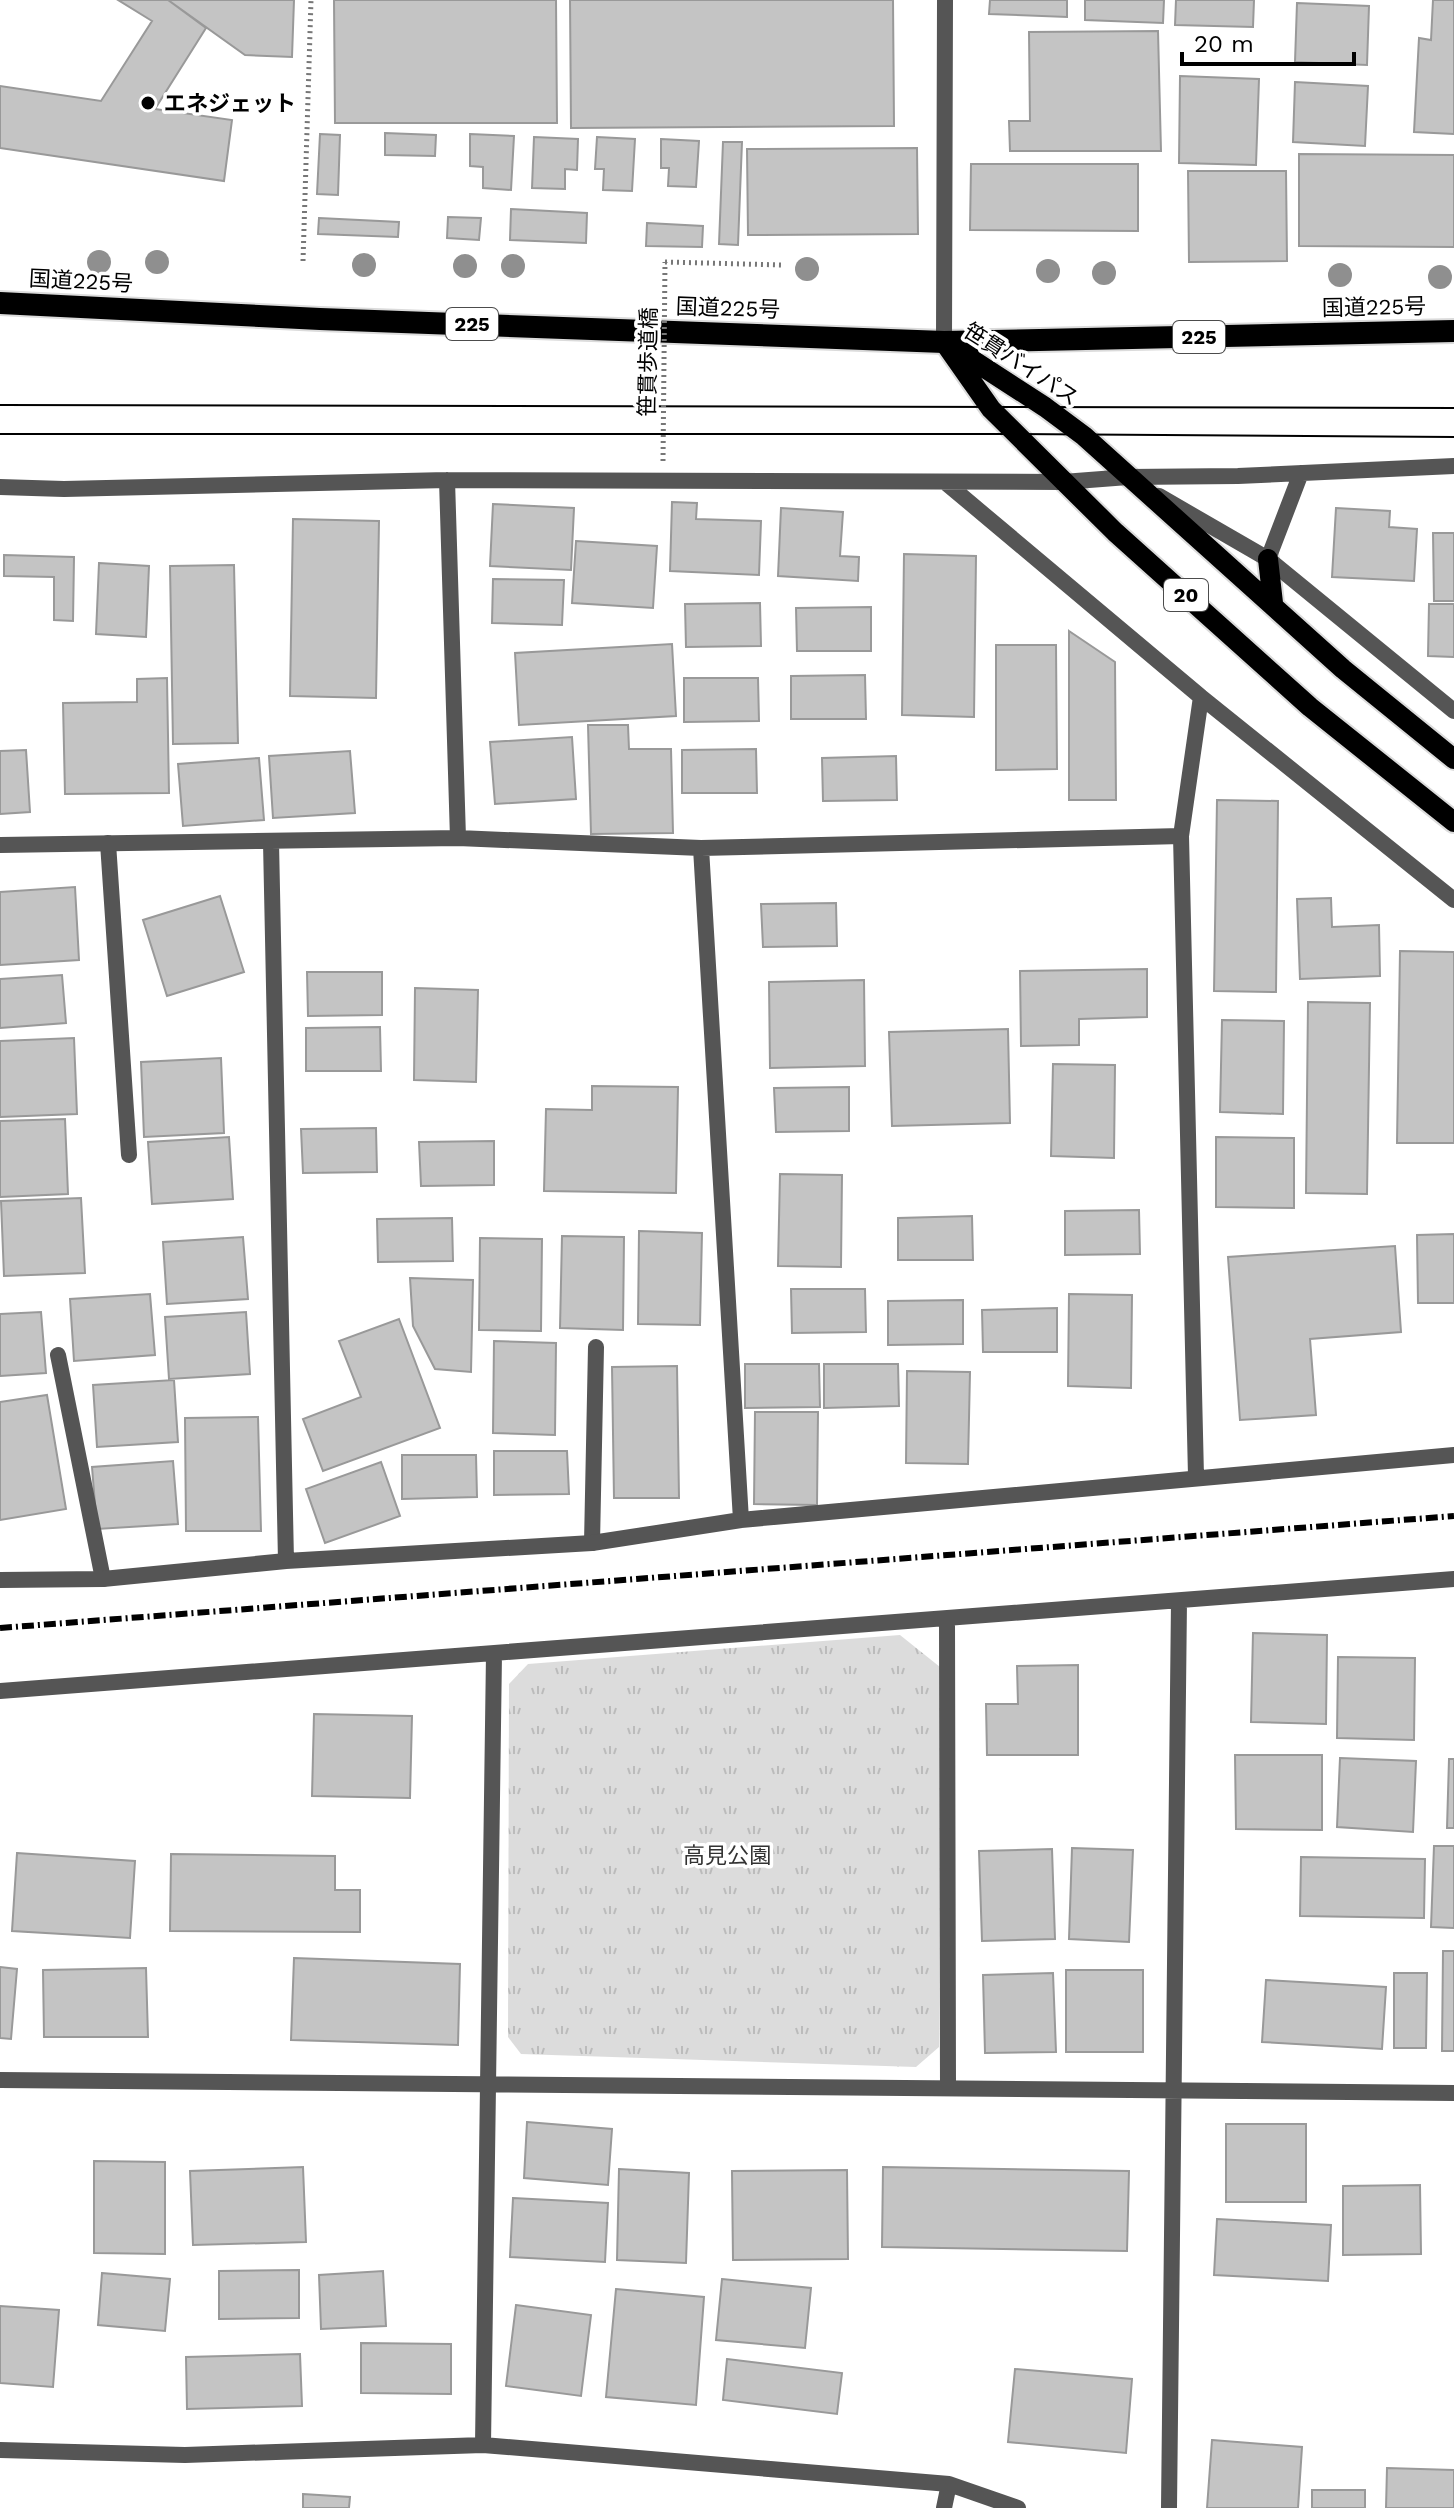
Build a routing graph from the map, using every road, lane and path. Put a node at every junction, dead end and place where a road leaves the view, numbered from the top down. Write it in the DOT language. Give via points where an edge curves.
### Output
graph roads {
  1 [pos="311,0"];
  2 [pos="945,0"];
  3 [pos="303,261"];
  4 [pos="783,265"];
  5 [pos="0,303"];
  6 [pos="1454,331"];
  7 [pos="944,342"];
  8 [pos="663,461"];
  9 [pos="1454,466"];
  10 [pos="1301,473"];
  11 [pos="1128,477"];
  12 [pos="447,480"];
  13 [pos="945,482"];
  14 [pos="1063,482"];
  15 [pos="0,487"];
  16 [pos="1268,559"];
  17 [pos="1273,603"];
  18 [pos="1201,697"];
  19 [pos="1454,711"];
  20 [pos="1454,759"];
  21 [pos="1454,822"];
  22 [pos="1181,836"];
  23 [pos="458,838"];
  24 [pos="271,842"];
  25 [pos="108,843"];
  26 [pos="0,845"];
  27 [pos="701,848"];
  28 [pos="1454,900"];
  29 [pos="129,1155"];
  30 [pos="596,1347"];
  31 [pos="58,1355"];
  32 [pos="1454,1455"];
  33 [pos="1196,1476"];
  34 [pos="741,1520"];
  35 [pos="592,1543"];
  36 [pos="286,1561"];
  37 [pos="103,1579"];
  38 [pos="1454,1579"];
  39 [pos="0,1580"];
  40 [pos="1179,1601"];
  41 [pos="947,1619"];
  42 [pos="494,1654"];
  43 [pos="0,1691"];
  44 [pos="0,2080"];
  45 [pos="490,2084"];
  46 [pos="948,2087"];
  47 [pos="1174,2089"];
  48 [pos="1454,2093"];
  49 [pos="483,2445"];
  50 [pos="0,2450"];
  51 [pos="949,2484"];
  52 [pos="944,2508"];
  53 [pos="1018,2508"];
  54 [pos="1169,2508"];
  1 -- 3 [label="path"];
  2 -- 7 [label="street"];
  4 -- 8 [label="path, 笹貫歩道橋, bridge" via="665,262"];
  5 -- 7 [label="highway, 国道225号 / 225"];
  6 -- 7 [label="highway, 国道225号 / 225"];
  7 -- 11 [label="main road, 笹貫バイパス / 20" via="1045,407"];
  7 -- 14 [label="main road, 笹貫バイパス / 20" via="991,409"];
  9 -- 10 [label="street"];
  10 -- 11 [label="street"];
  10 -- 16 [label="street"];
  11 -- 14 [label="street"];
  11 -- 16 [label="street"];
  11 -- 17 [label="main road, 笹貫バイパス / 20"];
  12 -- 13 [label="street"];
  12 -- 15 [label="street"];
  12 -- 23 [label="street"];
  13 -- 14 [label="street"];
  13 -- 18 [label="street"];
  14 -- 21 [label="main road, 笹貫バイパス / 20" via="1310,707"];
  16 -- 17 [label="main road"];
  16 -- 19 [label="street"];
  17 -- 20 [label="main road, 笹貫バイパス / 20" via="1343,669"];
  18 -- 22 [label="street"];
  18 -- 28 [label="street"];
  22 -- 27 [label="street"];
  22 -- 33 [label="street"];
  23 -- 24 [label="street"];
  23 -- 27 [label="street"];
  24 -- 25 [label="street"];
  24 -- 36 [label="street"];
  25 -- 26 [label="street"];
  25 -- 29 [label="street"];
  27 -- 34 [label="street"];
  30 -- 35 [label="street"];
  31 -- 37 [label="street"];
  32 -- 33 [label="street"];
  33 -- 34 [label="street"];
  34 -- 35 [label="street"];
  35 -- 36 [label="street"];
  36 -- 37 [label="street"];
  37 -- 39 [label="street"];
  38 -- 40 [label="street"];
  40 -- 41 [label="street"];
  40 -- 47 [label="street"];
  41 -- 42 [label="street"];
  41 -- 46 [label="street"];
  42 -- 43 [label="street"];
  42 -- 45 [label="street"];
  44 -- 45 [label="street"];
  45 -- 46 [label="street"];
  45 -- 49 [label="street"];
  46 -- 47 [label="street"];
  47 -- 48 [label="street"];
  47 -- 54 [label="street"];
  49 -- 50 [label="street" via="185,2455"];
  49 -- 51 [label="street"];
  51 -- 52 [label="street"];
  51 -- 53 [label="street"];
}
